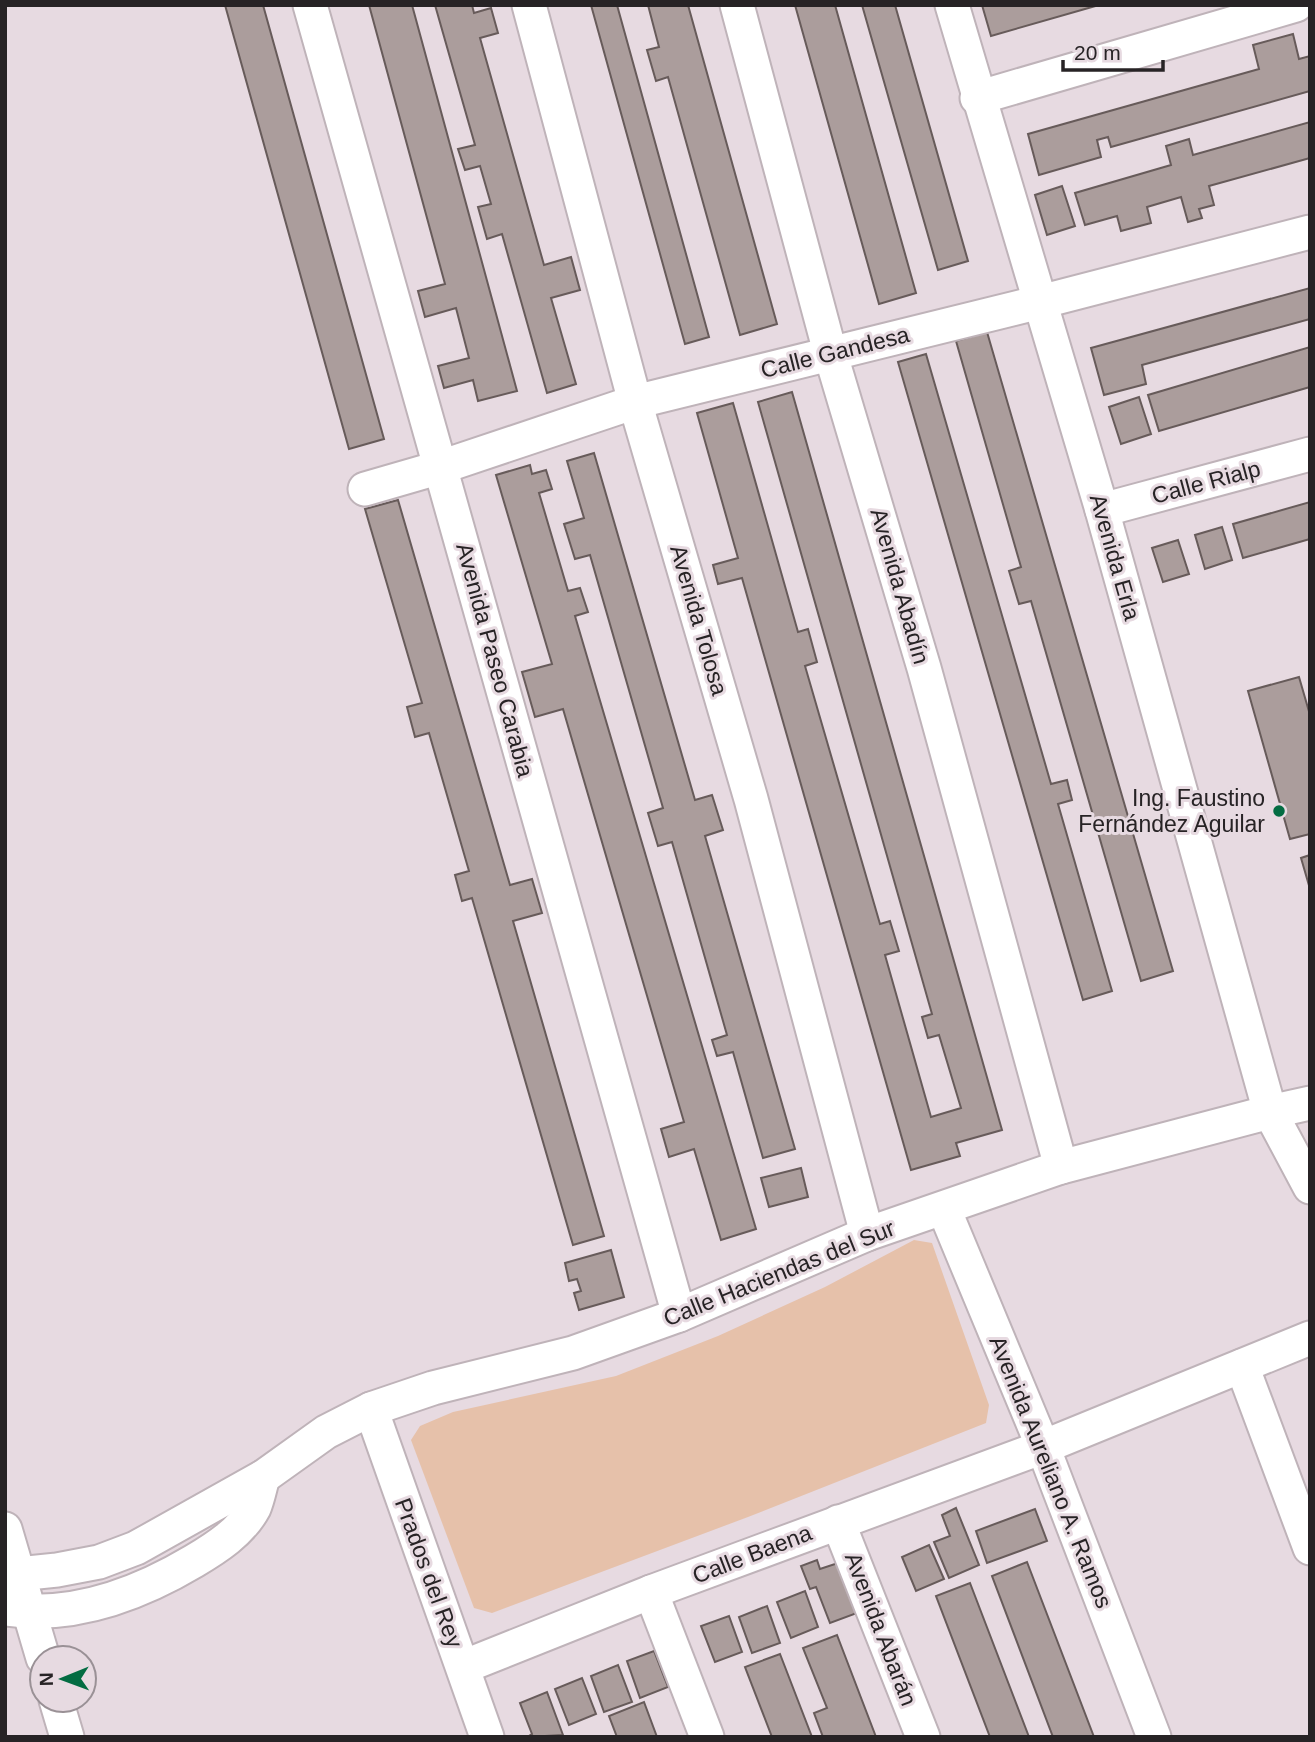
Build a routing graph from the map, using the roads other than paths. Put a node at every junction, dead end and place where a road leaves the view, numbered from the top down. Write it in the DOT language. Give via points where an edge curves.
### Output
graph roads {
  1 [pos="310,5"];
  2 [pos="529,5"];
  3 [pos="737,5"];
  4 [pos="951,5"];
  5 [pos="1296,5"];
  6 [pos="978,98"];
  7 [pos="1310,232"];
  8 [pos="1040,302"];
  9 [pos="830,352"];
  10 [pos="635,402"];
  11 [pos="1310,454"];
  12 [pos="441,467"];
  13 [pos="365,489"];
  14 [pos="1102,510"];
  15 [pos="1310,1103"];
  16 [pos="1270,1112"];
  17 [pos="1061,1167"];
  18 [pos="1310,1187"];
  19 [pos="944,1209"];
  20 [pos="867,1234"];
  21 [pos="679,1315"];
  22 [pos="1310,1338"];
  23 [pos="1242,1366"];
  24 [pos="370,1409"];
  25 [pos="1043,1447"];
  26 [pos="263,1477"];
  27 [pos="838,1522"];
  28 [pos="5,1529"];
  29 [pos="1310,1548"];
  30 [pos="12,1579"];
  31 [pos="651,1592"];
  32 [pos="18,1611"];
  33 [pos="36,1644"];
  34 [pos="463,1667"];
  35 [pos="60,1714"];
  36 [pos="66,1737"];
  37 [pos="487,1737"];
  38 [pos="707,1737"];
  39 [pos="923,1737"];
  40 [pos="1154,1737"];
  1 -- 12 [label="street, Avenida Paseo Carabia"];
  2 -- 10 [label="street, Avenida Tolosa"];
  3 -- 9 [label="street, Avenida Abadín"];
  4 -- 6 [label="street, Avenida Erla"];
  5 -- 6 [label="street"];
  6 -- 8 [label="street, Avenida Erla"];
  7 -- 8 [label="street, Calle Gandesa"];
  8 -- 9 [label="street, Calle Gandesa"];
  8 -- 14 [label="street, Avenida Erla"];
  9 -- 10 [label="street, Calle Gandesa"];
  9 -- 17 [label="street, Avenida Abadín" via="924,668"];
  10 -- 12 [label="street, Calle Gandesa"];
  10 -- 20 [label="street, Avenida Tolosa" via="751,799"];
  11 -- 14 [label="street, Calle Rialp"];
  12 -- 13 [label="street, Calle Gandesa"];
  12 -- 21 [label="street, Avenida Paseo Carabia"];
  14 -- 16 [label="street, Avenida Erla"];
  15 -- 16 [label="street, Calle Haciendas del Sur"];
  16 -- 17 [label="street, Calle Haciendas del Sur"];
  16 -- 18 [label="street, Avenida Erla"];
  17 -- 19 [label="street, Calle Haciendas del Sur"];
  19 -- 20 [label="street, Calle Haciendas del Sur"];
  19 -- 25 [label="street, Avenida Aureliano A. Ramos"];
  20 -- 21 [label="street, Calle Haciendas del Sur"];
  21 -- 24 [label="street, Calle Haciendas del Sur" via="573,1353"];
  22 -- 23 [label="street, Calle Baena"];
  23 -- 25 [label="street, Calle Baena"];
  23 -- 29 [label="street"];
  24 -- 26 [label="street, Calle Haciendas del Sur" via="327,1432"];
  24 -- 34 [label="street, Prados del Rey"];
  25 -- 27 [label="street, Calle Baena"];
  25 -- 40 [label="street, Avenida Aureliano A. Ramos"];
  26 -- 30 [label="street, Calle Haciendas del Sur" via="136,1548 99,1562"];
  26 -- 32 [label="street" via="254,1507 239,1528 165,1578 77,1608"];
  27 -- 31 [label="street, Calle Baena"];
  27 -- 39 [label="street, Avenida Abarán"];
  28 -- 30 [label="street"];
  30 -- 32 [label="street"];
  31 -- 34 [label="street, Calle Baena"];
  31 -- 38 [label="street"];
  32 -- 33 [label="street"];
  34 -- 37 [label="street, Prados del Rey"];
  35 -- 36 [label="street"];
}
